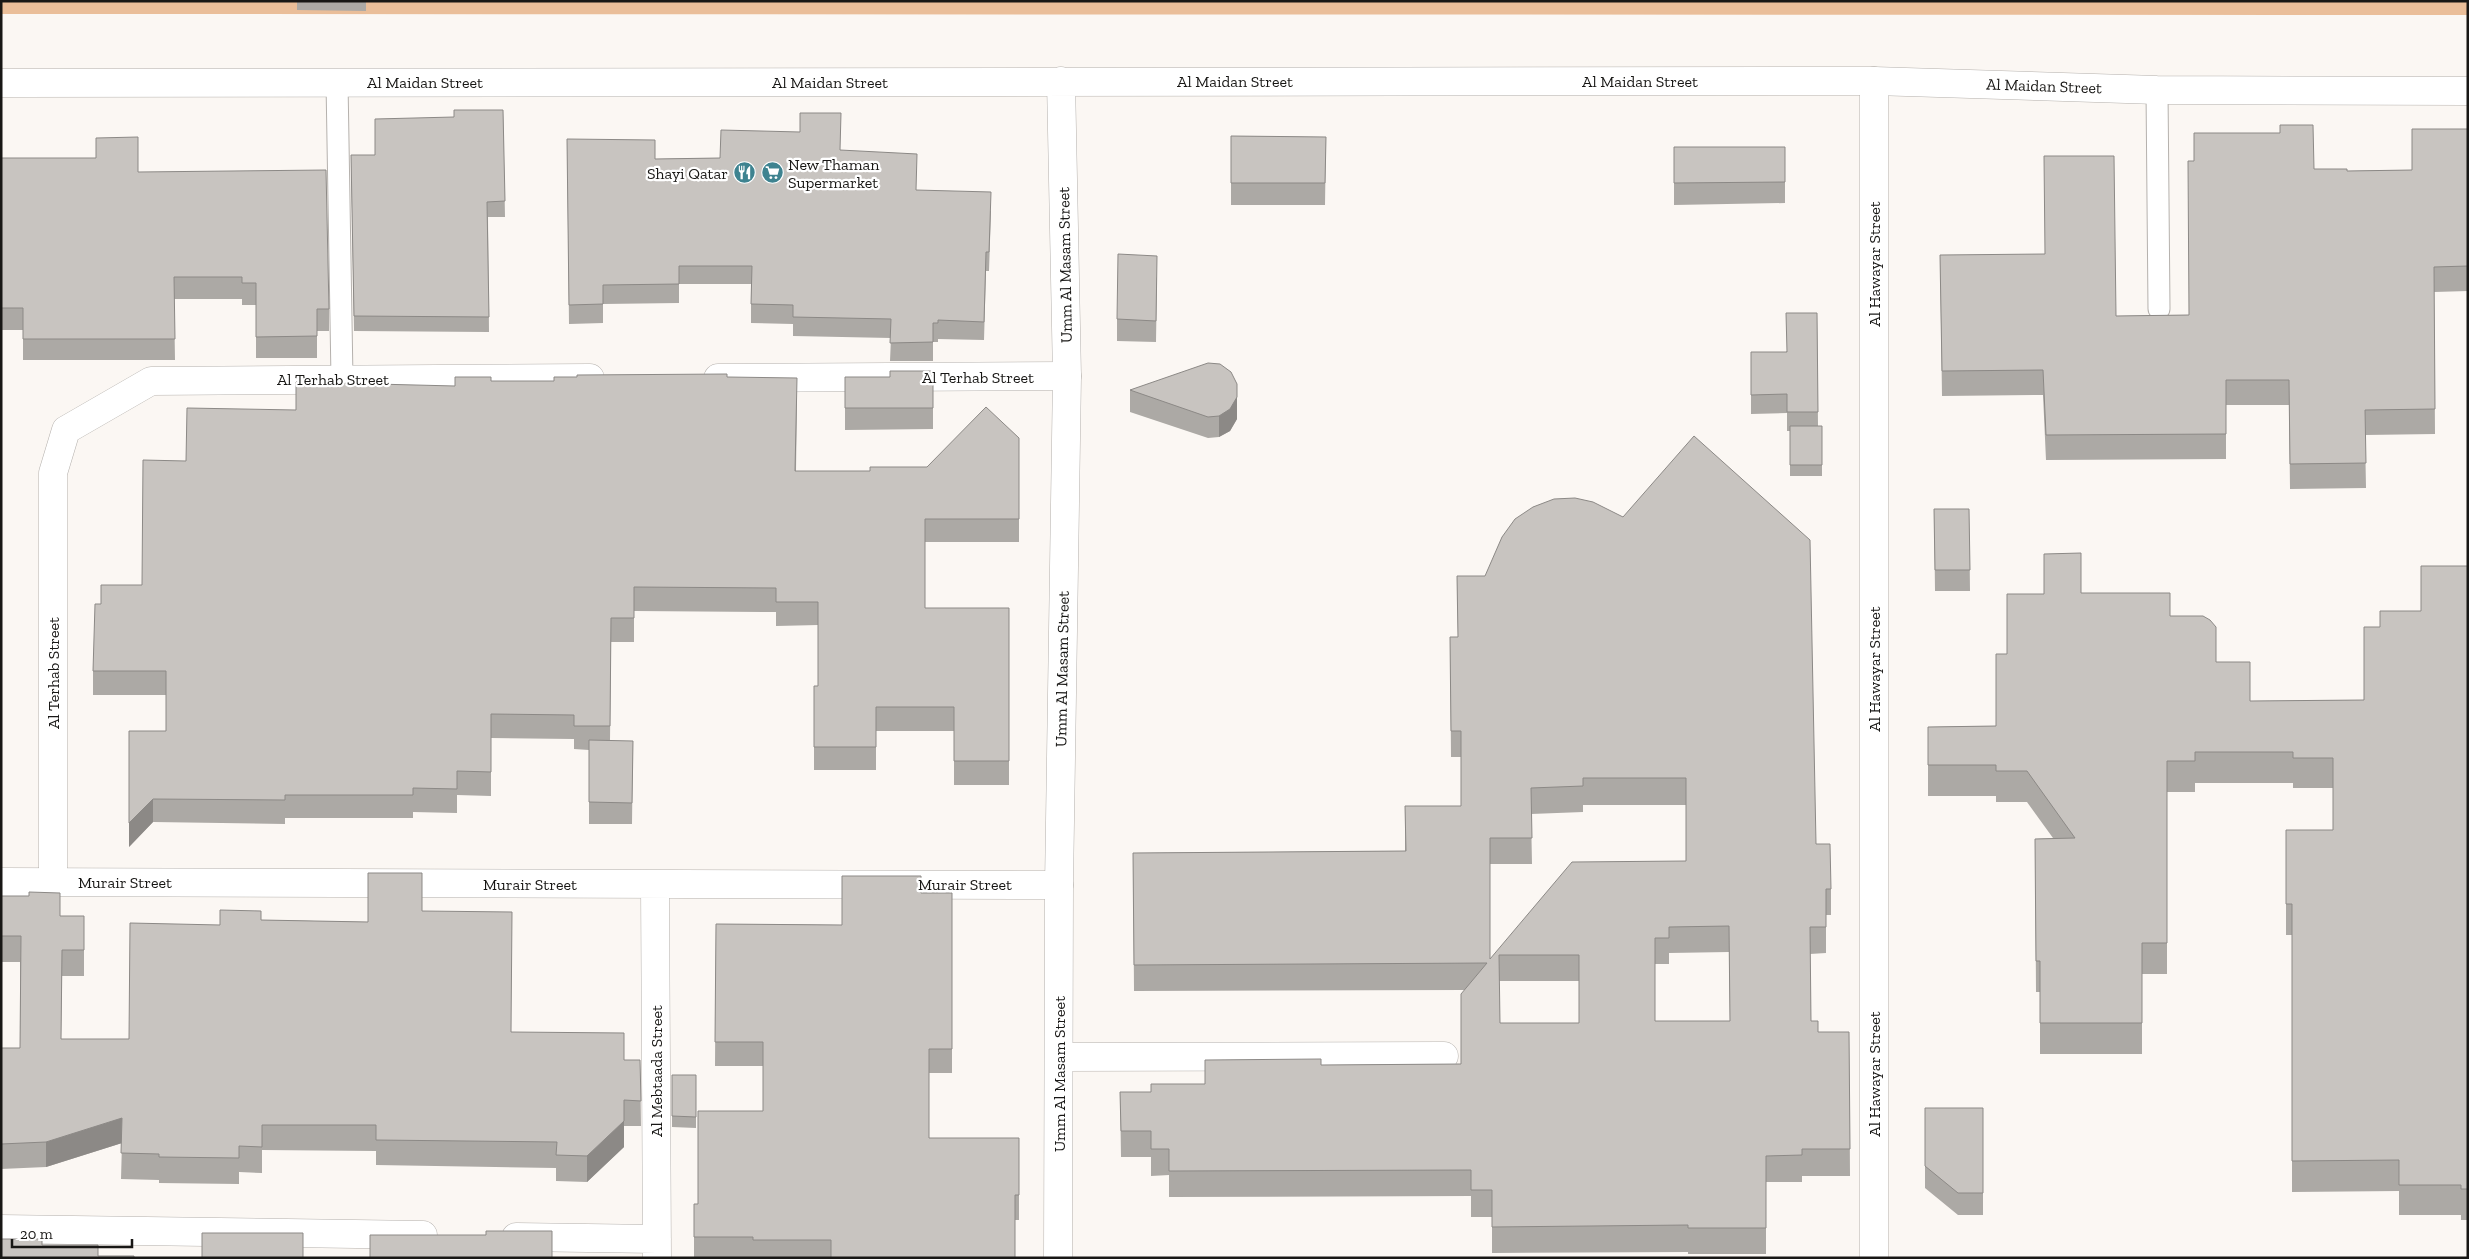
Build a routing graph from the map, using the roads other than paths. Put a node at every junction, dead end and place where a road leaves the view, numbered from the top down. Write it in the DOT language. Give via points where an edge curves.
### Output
graph roads {
  1 [pos="1061,81"];
  2 [pos="1874,81"];
  3 [pos="337,82"];
  4 [pos="1,83"];
  5 [pos="2157,90"];
  6 [pos="2468,91"];
  7 [pos="2159,308"];
  8 [pos="1067,376"];
  9 [pos="610,378"];
  10 [pos="690,378"];
  11 [pos="342,379"];
  12 [pos="1,882"];
  13 [pos="53,882"];
  14 [pos="656,884"];
  15 [pos="1059,885"];
  16 [pos="1444,1056"];
  17 [pos="1059,1057"];
  18 [pos="1,1229"];
  19 [pos="448,1236"];
  20 [pos="488,1236"];
  21 [pos="657,1248"];
  22 [pos="1058,1258"];
  23 [pos="1874,1258"];
  1 -- 2 [label="street, Al Maidan Street"];
  1 -- 3 [label="street, Al Maidan Street"];
  1 -- 8 [label="street, Umm Al Masam Street"];
  2 -- 5 [label="street, Al Maidan Street"];
  2 -- 23 [label="street, Al Hawayar Street"];
  3 -- 4 [label="street, Al Maidan Street"];
  3 -- 11 [label="lane"];
  5 -- 6 [label="street, Al Maidan Street"];
  5 -- 7 [label="lane"];
  8 -- 10 [label="street, Al Terhab Street"];
  8 -- 15 [label="street, Umm Al Masam Street"];
  9 -- 11 [label="street, Al Terhab Street"];
  11 -- 13 [label="street, Al Terhab Street" via="151,381 66,430 53,473"];
  12 -- 13 [label="street, Murair Street"];
  13 -- 14 [label="street, Murair Street"];
  14 -- 15 [label="street, Murair Street"];
  14 -- 21 [label="street, Al Mebtaada Street"];
  15 -- 17 [label="street, Umm Al Masam Street"];
  16 -- 17 [label="street"];
  17 -- 22 [label="street, Umm Al Masam Street"];
  18 -- 19 [label="street"];
  20 -- 21 [label="street"];
}
